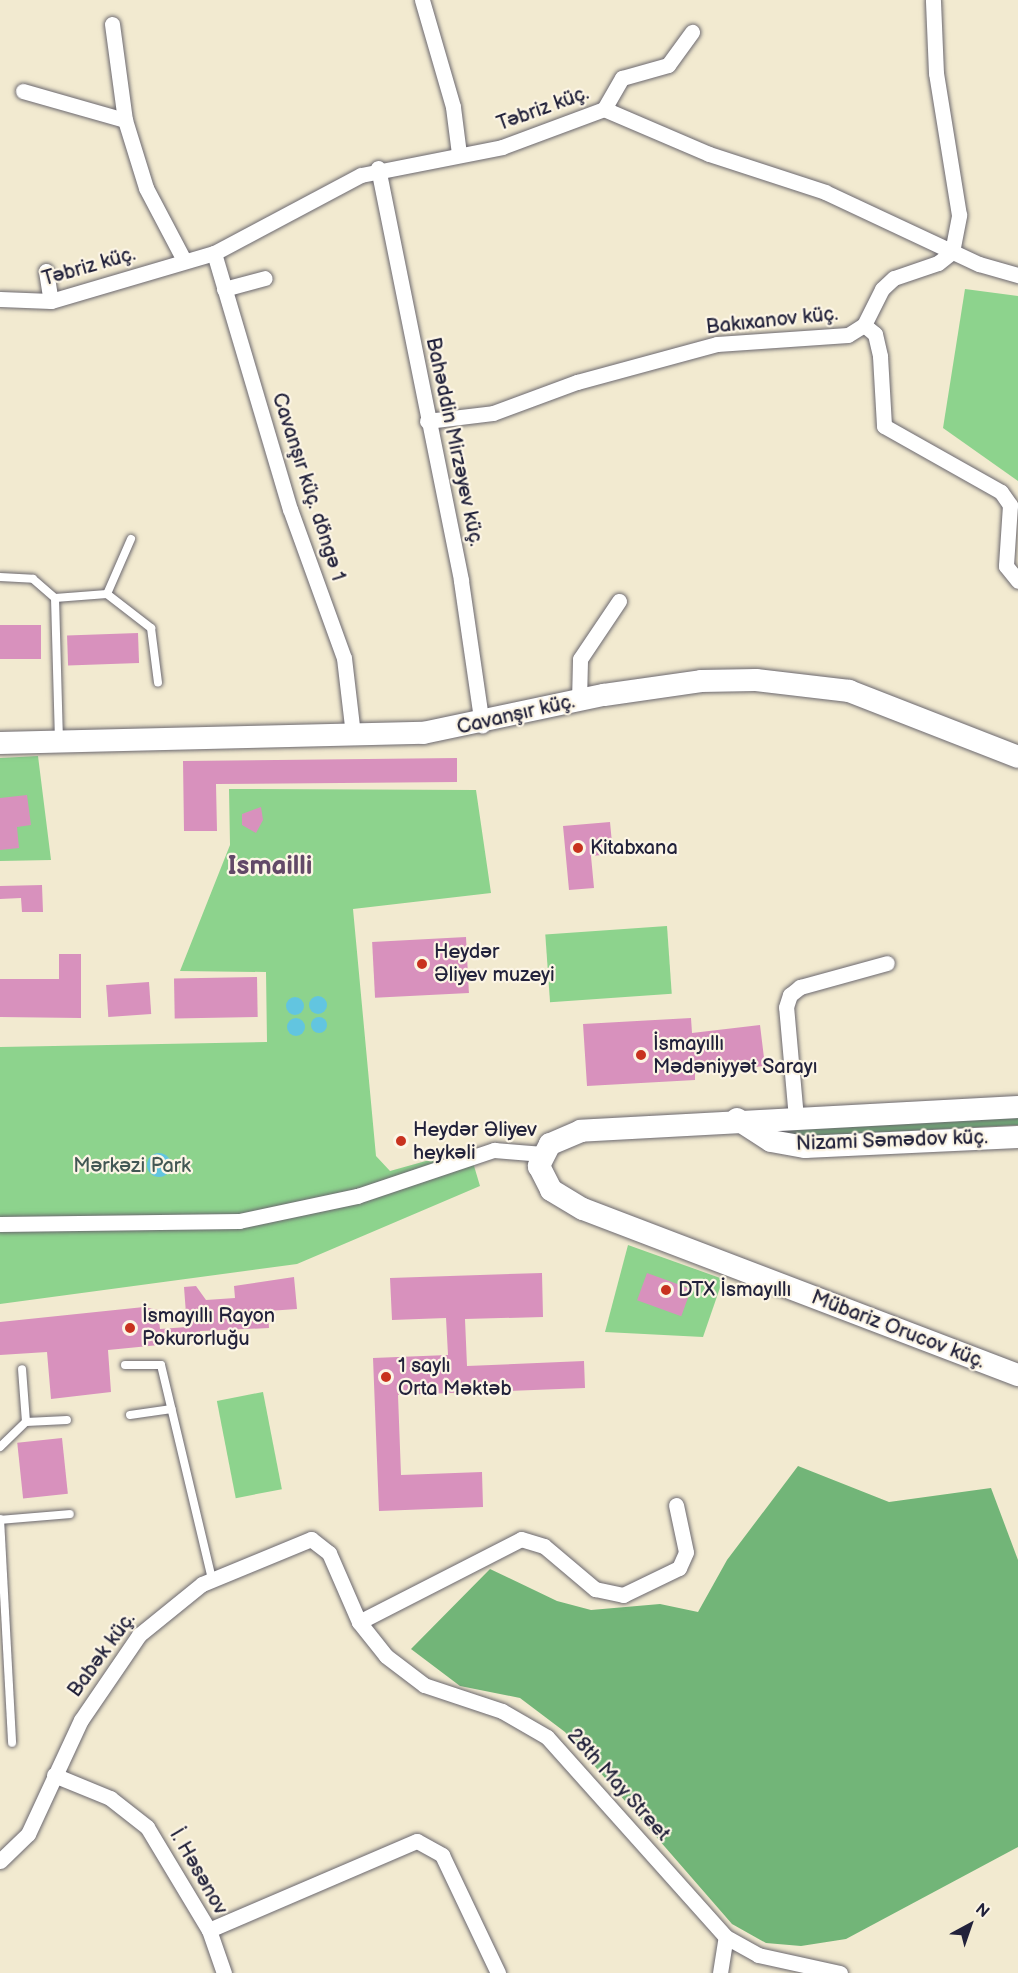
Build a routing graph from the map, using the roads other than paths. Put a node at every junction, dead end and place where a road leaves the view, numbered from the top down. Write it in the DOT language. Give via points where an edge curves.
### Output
graph roads {
  1 [pos="422,0"];
  2 [pos="933,0"];
  3 [pos="112,24"];
  4 [pos="692,32"];
  5 [pos="23,91"];
  6 [pos="604,110"];
  7 [pos="125,120"];
  8 [pos="459,154"];
  9 [pos="378,168"];
  10 [pos="952,252"];
  11 [pos="214,254"];
  12 [pos="184,260"];
  13 [pos="46,271"];
  14 [pos="1018,275"];
  15 [pos="266,278"];
  16 [pos="225,288"];
  17 [pos="0,299"];
  18 [pos="51,301"];
  19 [pos="864,325"];
  20 [pos="428,421"];
  21 [pos="130,539"];
  22 [pos="0,577"];
  23 [pos="1018,581"];
  24 [pos="107,594"];
  25 [pos="55,598"];
  26 [pos="619,600"];
  27 [pos="158,683"];
  28 [pos="579,701"];
  29 [pos="482,724"];
  30 [pos="353,735"];
  31 [pos="59,739"];
  32 [pos="0,743"];
  33 [pos="1018,757"];
  34 [pos="886,963"];
  35 [pos="1018,1107"];
  36 [pos="796,1118"];
  37 [pos="737,1119"];
  38 [pos="1018,1137"];
  39 [pos="543,1154"];
  40 [pos="0,1224"];
  41 [pos="125,1365"];
  42 [pos="22,1369"];
  43 [pos="1018,1375"];
  44 [pos="172,1409"];
  45 [pos="130,1415"];
  46 [pos="67,1420"];
  47 [pos="26,1422"];
  48 [pos="0,1447"];
  49 [pos="676,1505"];
  50 [pos="70,1514"];
  51 [pos="0,1520"];
  52 [pos="304,1540"];
  53 [pos="212,1579"];
  54 [pos="2,1612"];
  55 [pos="359,1622"];
  56 [pos="12,1743"];
  57 [pos="54,1775"];
  58 [pos="0,1861"];
  59 [pos="209,1930"];
  60 [pos="726,1936"];
  61 [pos="224,1973"];
  62 [pos="498,1973"];
  63 [pos="720,1973"];
  64 [pos="840,1973"];
  1 -- 8 [label="street" via="453,107"];
  2 -- 10 [label="street" via="936,73 959,215"];
  3 -- 7 [label="street"];
  4 -- 6 [label="street" via="668,65 622,78"];
  5 -- 7 [label="street"];
  6 -- 8 [label="street, Təbriz küç." via="502,147"];
  6 -- 10 [label="street, Təbriz küç." via="709,154 825,192"];
  7 -- 12 [label="street" via="146,189"];
  8 -- 9 [label="street, Təbriz küç."];
  9 -- 11 [label="street, Təbriz küç."];
  9 -- 20 [label="street, Bahəddin Mirzəyev küç."];
  10 -- 14 [label="street"];
  10 -- 19 [label="street, Bakıxanov küç." via="938,263 894,278 882,288"];
  11 -- 12 [label="street, Təbriz küç."];
  11 -- 16 [label="street, Cavanşır küç. döngə 1"];
  12 -- 18 [label="street, Təbriz küç."];
  13 -- 18 [label="street"];
  15 -- 16 [label="street"];
  16 -- 30 [label="street, Cavanşır küç. döngə 1" via="290,509 344,658"];
  17 -- 18 [label="street, Təbriz küç."];
  19 -- 20 [label="street, Bakıxanov küç." via="831,338 717,344 577,381 493,413"];
  19 -- 23 [label="street" via="875,334 880,356 884,426 1001,492 1010,505 1006,566"];
  20 -- 29 [label="street, Bahəddin Mirzəyev küç." via="463,592"];
  21 -- 24 [label="lane"];
  22 -- 25 [label="lane" via="33,579"];
  24 -- 25 [label="lane"];
  24 -- 27 [label="lane" via="151,628"];
  25 -- 31 [label="lane"];
  26 -- 28 [label="street" via="580,660"];
  28 -- 29 [label="street, Cavanşır küç."];
  28 -- 33 [label="street, Cavanşır küç." via="701,681 806,683 896,705"];
  29 -- 30 [label="street, Cavanşır küç."];
  30 -- 31 [label="street, Cavanşır küç."];
  31 -- 32 [label="street, Cavanşır küç."];
  34 -- 36 [label="street" via="800,987 790,995 786,1007"];
  35 -- 36 [label="street"];
  36 -- 37 [label="street"];
  37 -- 38 [label="street, Nizami Səmədov küç." via="771,1141 805,1147"];
  37 -- 39 [label="street" via="581,1131 562,1136"];
  39 -- 40 [label="street" via="494,1150 357,1196 239,1221"];
  39 -- 43 [label="street, Mübariz Orucov küç." via="542,1179 583,1209"];
  41 -- 44 [label="lane" via="161,1365"];
  42 -- 47 [label="lane"];
  44 -- 45 [label="lane"];
  44 -- 53 [label="lane"];
  46 -- 47 [label="lane"];
  47 -- 48 [label="lane"];
  49 -- 55 [label="street" via="686,1552 679,1569 623,1595 595,1589 544,1546 521,1539"];
  50 -- 51 [label="lane"];
  51 -- 54 [label="lane"];
  52 -- 53 [label="street, Babək küç."];
  52 -- 55 [label="street, 28th May Street" via="325,1546"];
  53 -- 57 [label="street, Babək küç." via="180,1597 139,1635 81,1720"];
  54 -- 56 [label="lane"];
  55 -- 60 [label="street, 28th May Street" via="386,1656 424,1685 502,1711 547,1737"];
  57 -- 58 [label="street, Babək küç." via="28,1834"];
  57 -- 59 [label="street, İ. Həsənov" via="110,1798 147,1827"];
  59 -- 61 [label="street, İ. Həsənov"];
  59 -- 62 [label="street" via="417,1841 442,1855"];
  60 -- 63 [label="street"];
  60 -- 64 [label="street, 28th May Street" via="758,1955"];
}
